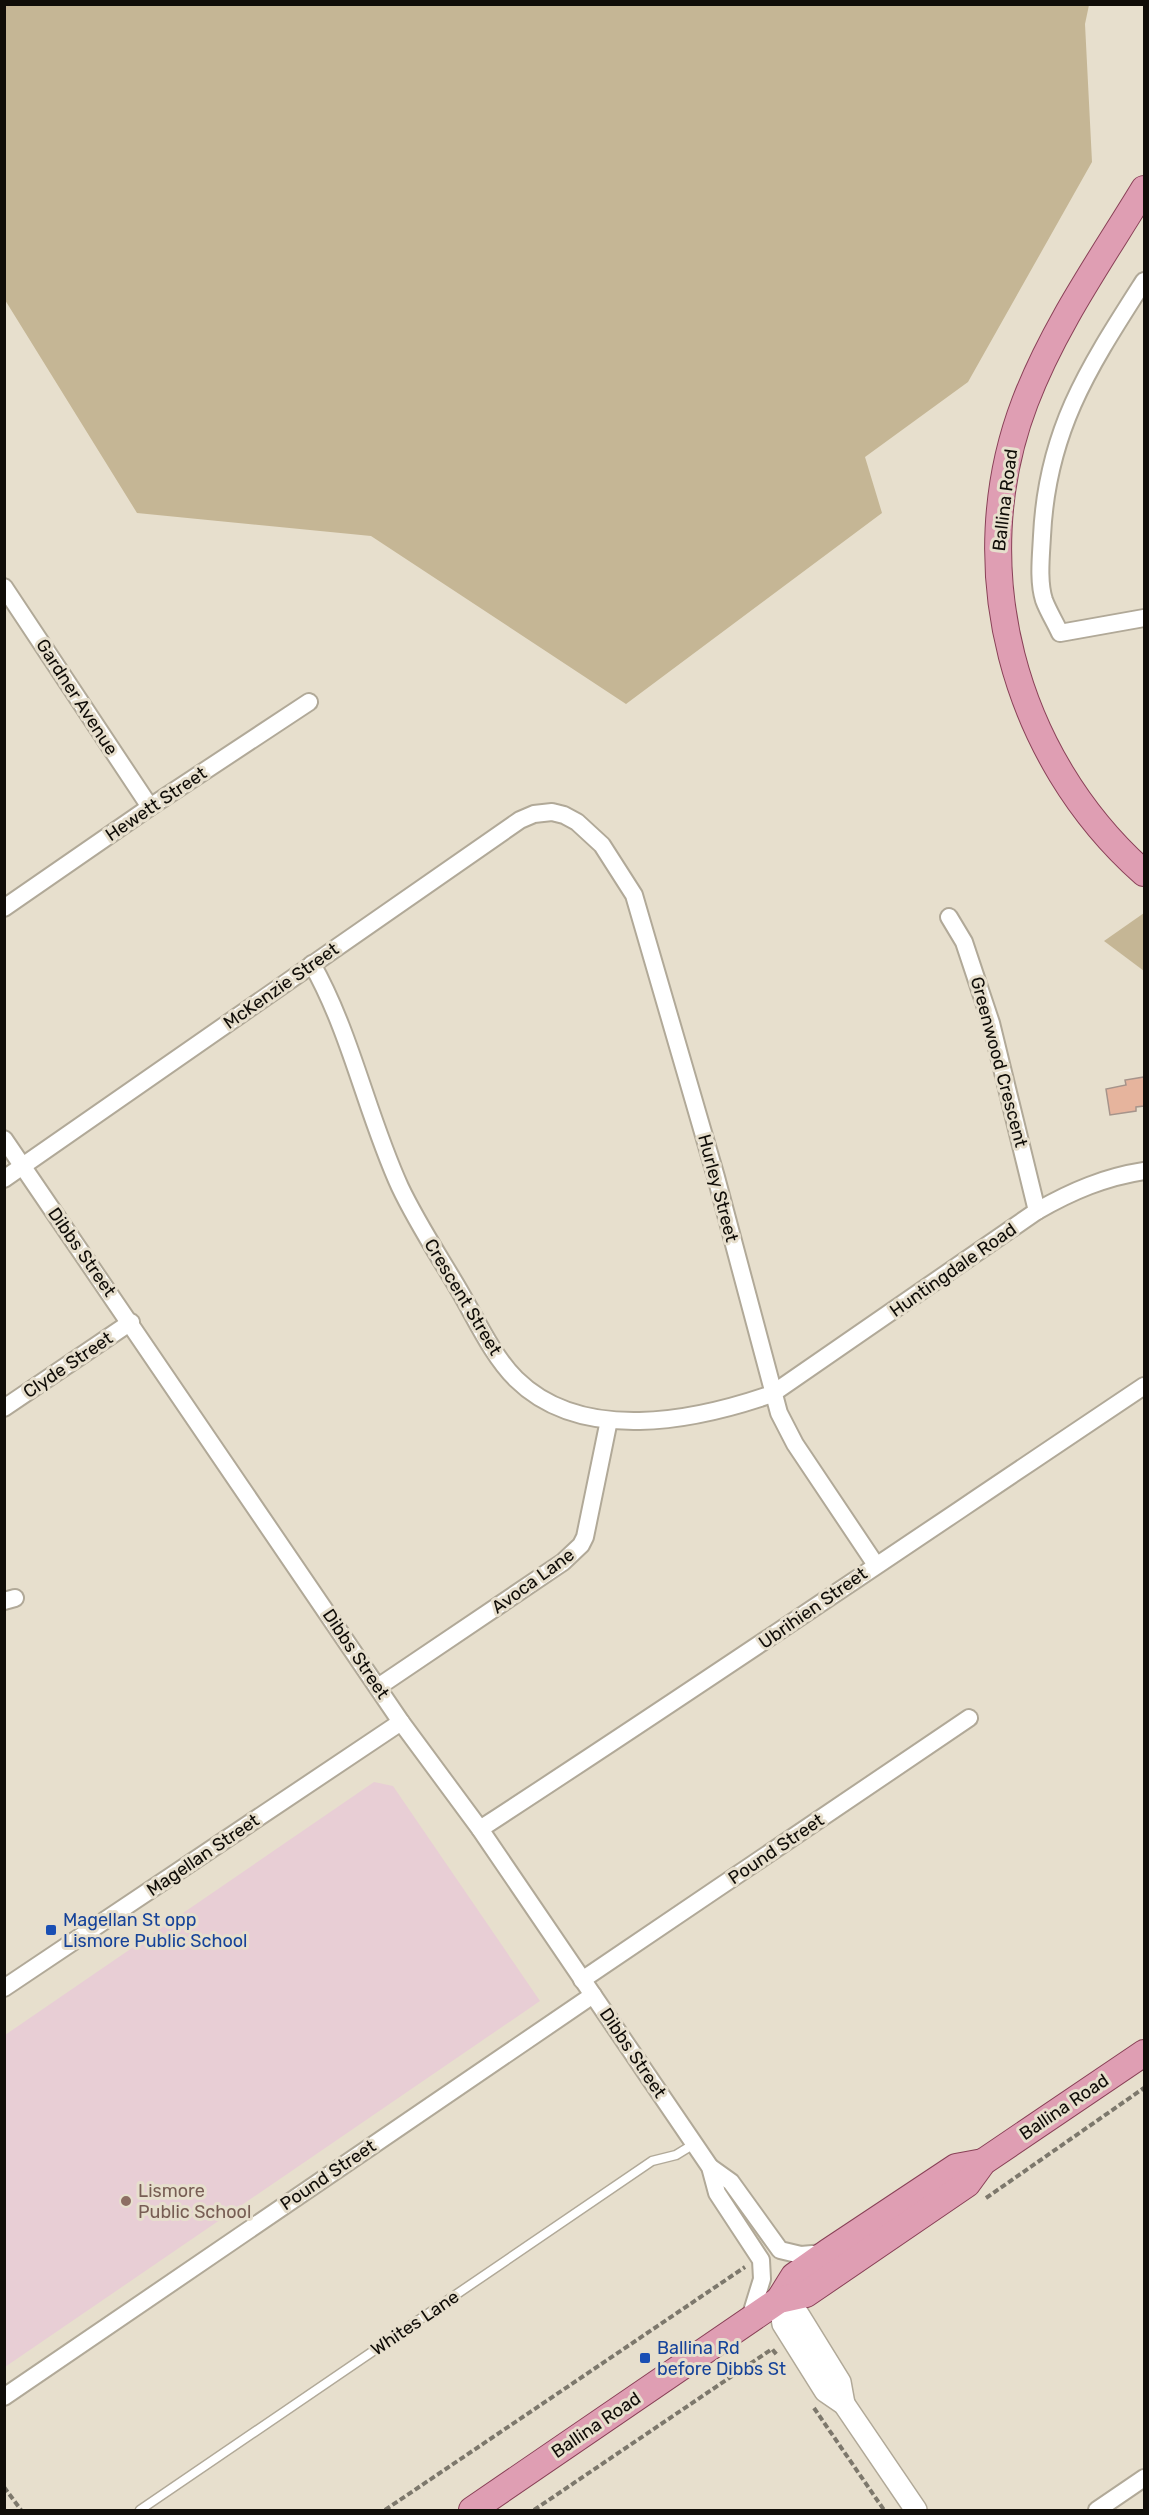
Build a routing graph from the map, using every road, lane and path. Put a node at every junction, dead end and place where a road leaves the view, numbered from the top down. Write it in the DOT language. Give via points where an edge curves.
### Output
graph roads {
  1 [pos="1144,189"];
  2 [pos="1144,281"];
  3 [pos="4,587"];
  4 [pos="1144,618"];
  5 [pos="309,702"];
  6 [pos="150,807"];
  7 [pos="564,815"];
  8 [pos="1144,873"];
  9 [pos="4,908"];
  10 [pos="949,917"];
  11 [pos="312,964"];
  12 [pos="4,1139"];
  13 [pos="23,1167"];
  14 [pos="1144,1171"];
  15 [pos="4,1179"];
  16 [pos="1037,1211"];
  17 [pos="130,1322"];
  18 [pos="1144,1386"];
  19 [pos="772,1394"];
  20 [pos="4,1408"];
  21 [pos="609,1420"];
  22 [pos="876,1565"];
  23 [pos="378,1687"];
  24 [pos="969,1718"];
  25 [pos="401,1722"];
  26 [pos="480,1829"];
  27 [pos="582,1980"];
  28 [pos="4,1988"];
  29 [pos="593,1995"];
  30 [pos="1144,2053"];
  31 [pos="1144,2088"];
  32 [pos="694,2144"];
  33 [pos="983,2162"];
  34 [pos="710,2167"];
  35 [pos="983,2200"];
  36 [pos="828,2252"];
  37 [pos="749,2264"];
  38 [pos="779,2300"];
  39 [pos="749,2321"];
  40 [pos="783,2363"];
  41 [pos="4,2397"];
  42 [pos="810,2402"];
  43 [pos="1144,2478"];
  44 [pos="4,2487"];
  45 [pos="21,2511"];
  46 [pos="140,2511"];
  47 [pos="385,2511"];
  48 [pos="472,2511"];
  49 [pos="534,2511"];
  50 [pos="884,2511"];
  51 [pos="915,2511"];
  52 [pos="1097,2511"];
  1 -- 8 [label="main road, Ballina Road" via="1056,331 1024,402 1004,478 997,548 1004,629 1034,723 1089,814"];
  2 -- 4 [label="street" via="1100,351 1060,433 1049,472 1041,558 1044,599 1060,633"];
  3 -- 6 [label="street, Gardner Avenue"];
  5 -- 6 [label="street, Hewett Street"];
  6 -- 9 [label="street, Hewett Street"];
  7 -- 11 [label="street, McKenzie Street" via="543,812 520,820"];
  7 -- 19 [label="street, Hurley Street" via="602,845 633,895 716,1177"];
  10 -- 16 [label="street, Greenwood Crescent" via="964,942 991,1023"];
  11 -- 13 [label="street, McKenzie Street"];
  11 -- 21 [label="street, Crescent Street" via="331,1002 388,1162 496,1352 515,1378 543,1399 567,1410"];
  12 -- 13 [label="street, Dibbs Street"];
  13 -- 15 [label="street, McKenzie Street"];
  13 -- 17 [label="street, Dibbs Street"];
  14 -- 16 [label="street, Huntingdale Road" via="1097,1182"];
  16 -- 19 [label="street, Huntingdale Road"];
  17 -- 20 [label="street, Clyde Street"];
  17 -- 23 [label="street, Dibbs Street"];
  18 -- 22 [label="street, Ubrihien Street"];
  19 -- 21 [label="street, Crescent Street" via="707,1412 663,1419"];
  19 -- 22 [label="street, Hurley Street" via="795,1444"];
  21 -- 23 [label="street, Avoca Lane" via="581,1545 563,1562"];
  22 -- 26 [label="street, Ubrihien Street"];
  23 -- 25 [label="street, Dibbs Street"];
  24 -- 27 [label="street, Pound Street"];
  25 -- 26 [label="street, Dibbs Street"];
  25 -- 28 [label="street, Magellan Street"];
  26 -- 27 [label="street, Dibbs Street"];
  27 -- 29 [label="street, Dibbs Street"];
  29 -- 32 [label="street, Dibbs Street"];
  29 -- 41 [label="street, Pound Street"];
  30 -- 33 [label="main road, Ballina Road"];
  31 -- 35 [label="path"];
  32 -- 34 [label="street, Dibbs Street"];
  32 -- 46 [label="lane, Whites Lane" via="676,2155 652,2161"];
  33 -- 36 [label="main road, Ballina Road" via="956,2167"];
  33 -- 38 [label="main road, Ballina Road" via="967,2184 815,2288"];
  34 -- 36 [label="street, Dibbs Street" via="731,2182 780,2250 801,2255"];
  34 -- 39 [label="street, Dibbs Street" via="717,2193 761,2260 762,2279"];
  36 -- 38 [label="main road, Ballina Road" via="794,2276"];
  37 -- 47 [label="path"];
  38 -- 39 [label="main road, Ballina Road"];
  38 -- 51 [label="street" via="798,2314 840,2382 843,2404"];
  39 -- 48 [label="main road, Ballina Road"];
  40 -- 49 [label="path" via="772,2349"];
  42 -- 50 [label="path"];
  43 -- 52 [label="street"];
  44 -- 45 [label="path"];
}
